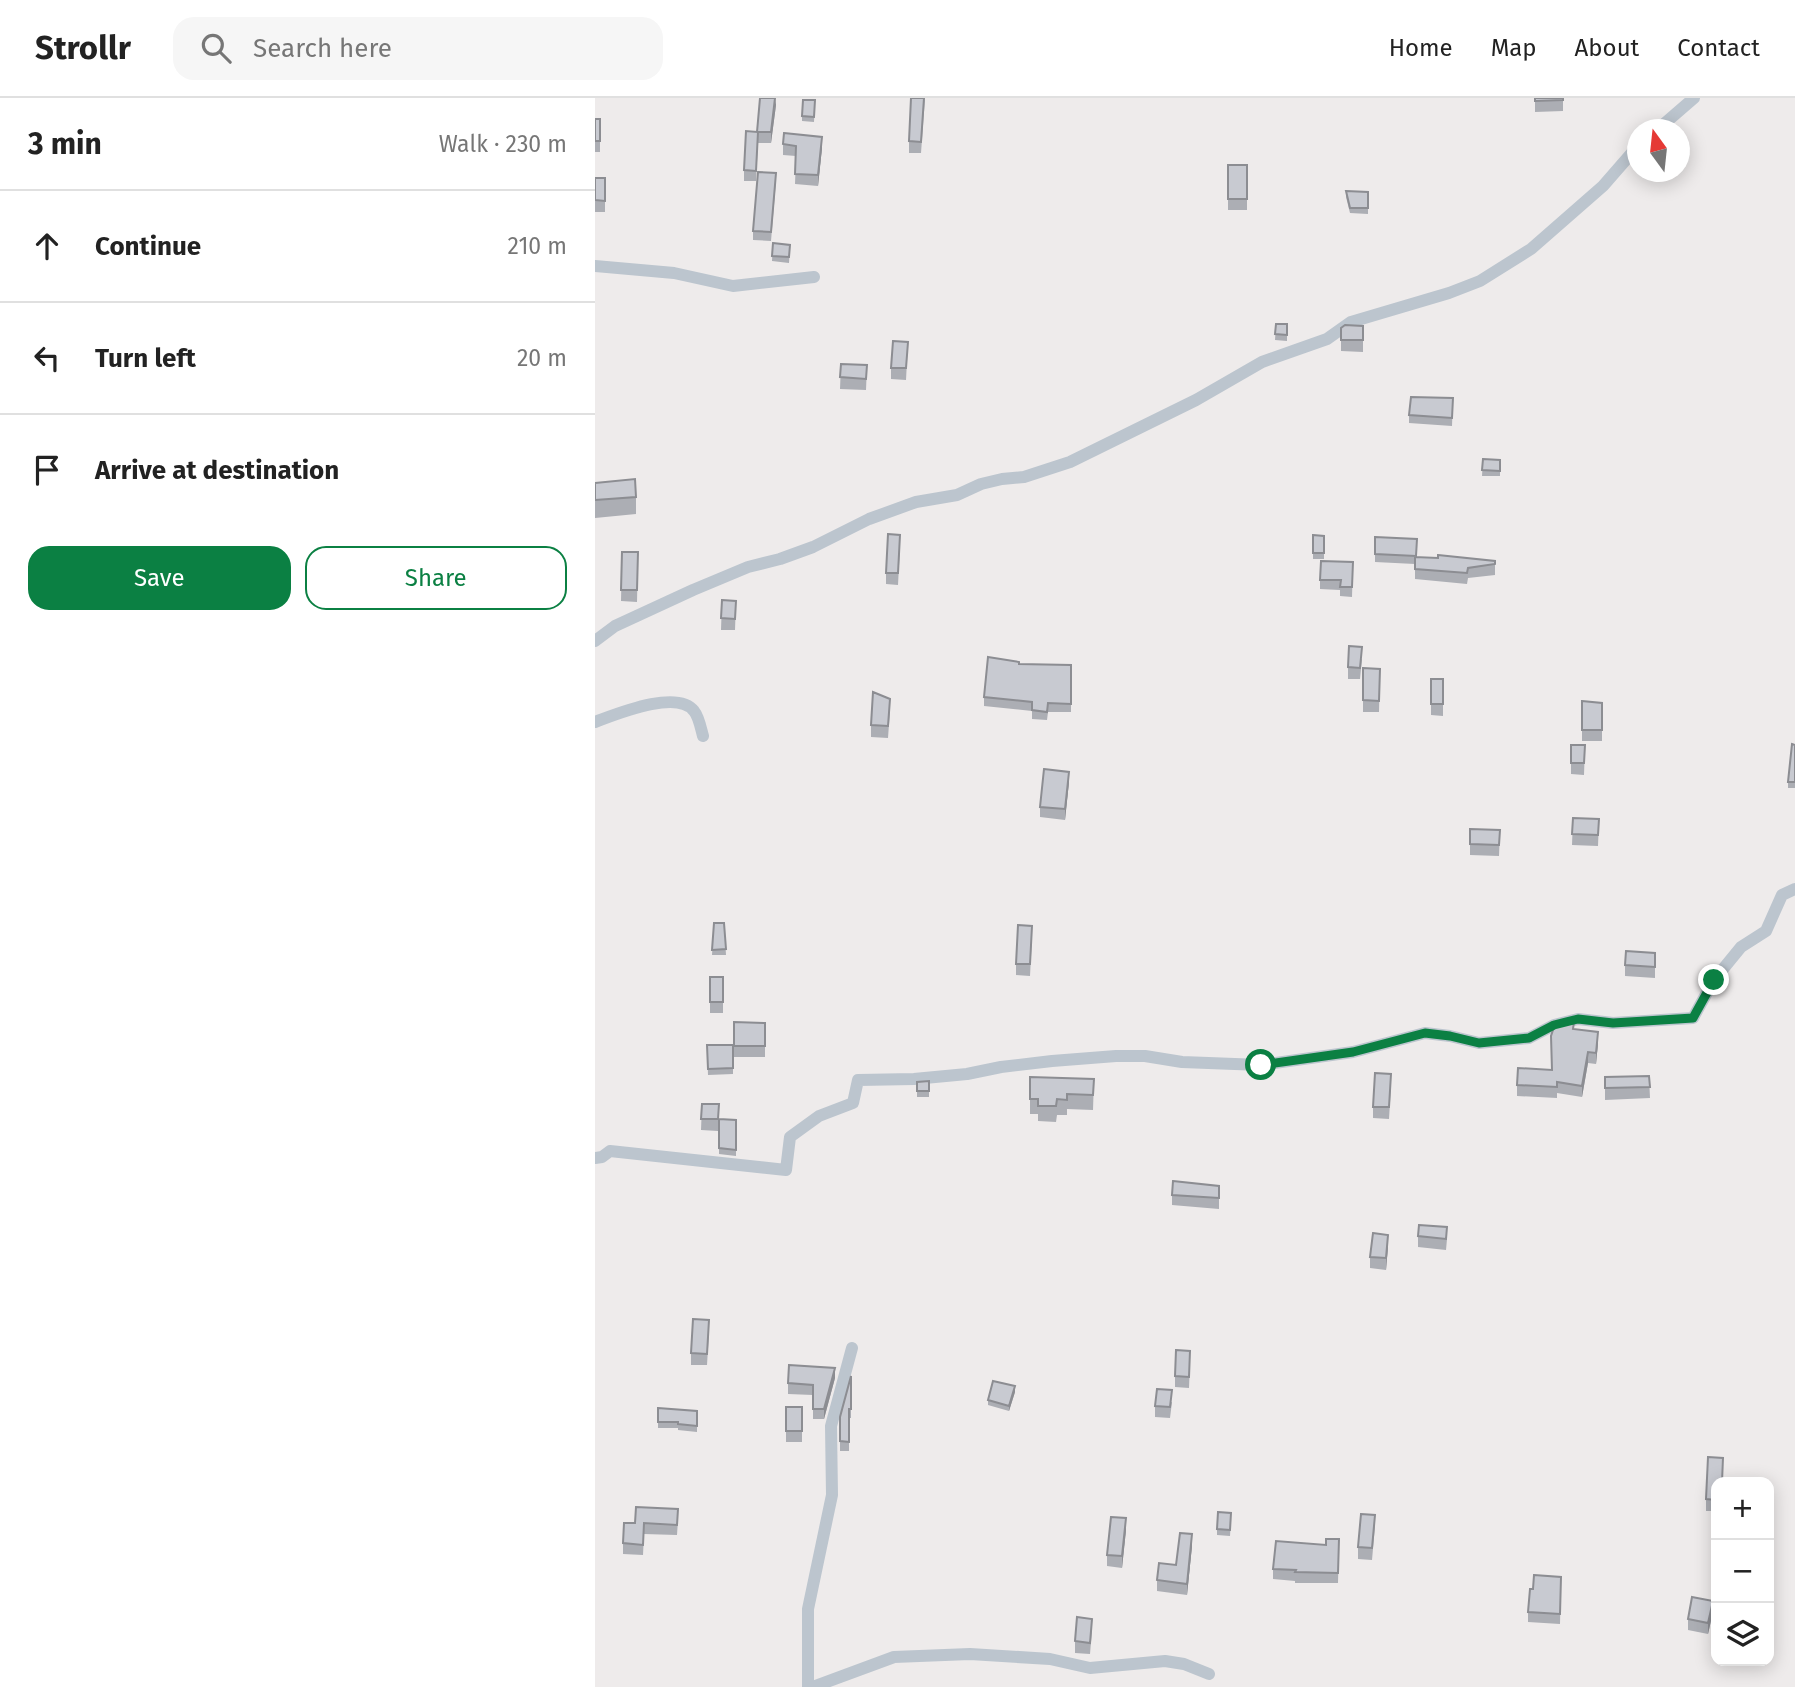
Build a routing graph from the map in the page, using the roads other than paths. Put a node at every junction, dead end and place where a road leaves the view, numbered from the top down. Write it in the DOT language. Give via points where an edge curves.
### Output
graph roads {
  1 [pos="1694,98"];
  2 [pos="1670,119"];
  3 [pos="1627,158"];
  4 [pos="595,266"];
  5 [pos="814,277"];
  6 [pos="595,641"];
  7 [pos="595,722"];
  8 [pos="703,736"];
  9 [pos="1795,890"];
  10 [pos="595,1158"];
  11 [pos="852,1348"];
  12 [pos="1209,1674"];
  13 [pos="811,1687"];
  1 -- 2 [label="street"];
  3 -- 6 [label="street" via="1603,186 1531,249 1480,281 1351,322 1327,339 1262,362 1070,462 1024,477 981,484 957,495 916,502 869,519 813,547 693,590 615,626"];
  4 -- 5 [label="street" via="674,273 733,286"];
  7 -- 8 [label="street" via="630,710 683,702 695,711"];
  9 -- 10 [label="street" via="1782,895 1766,931 1741,947 1714,980 1693,1018 1613,1023 1578,1019 1529,1038 1479,1043 1425,1033 1353,1052 1261,1065 1116,1056 914,1079 858,1080 853,1103 819,1116 790,1137 786,1170 610,1151"];
  11 -- 13 [label="street" via="831,1426 832,1495 808,1609"];
  12 -- 13 [label="street" via="1165,1661 1090,1668 1050,1659 970,1654 894,1657"];
}
